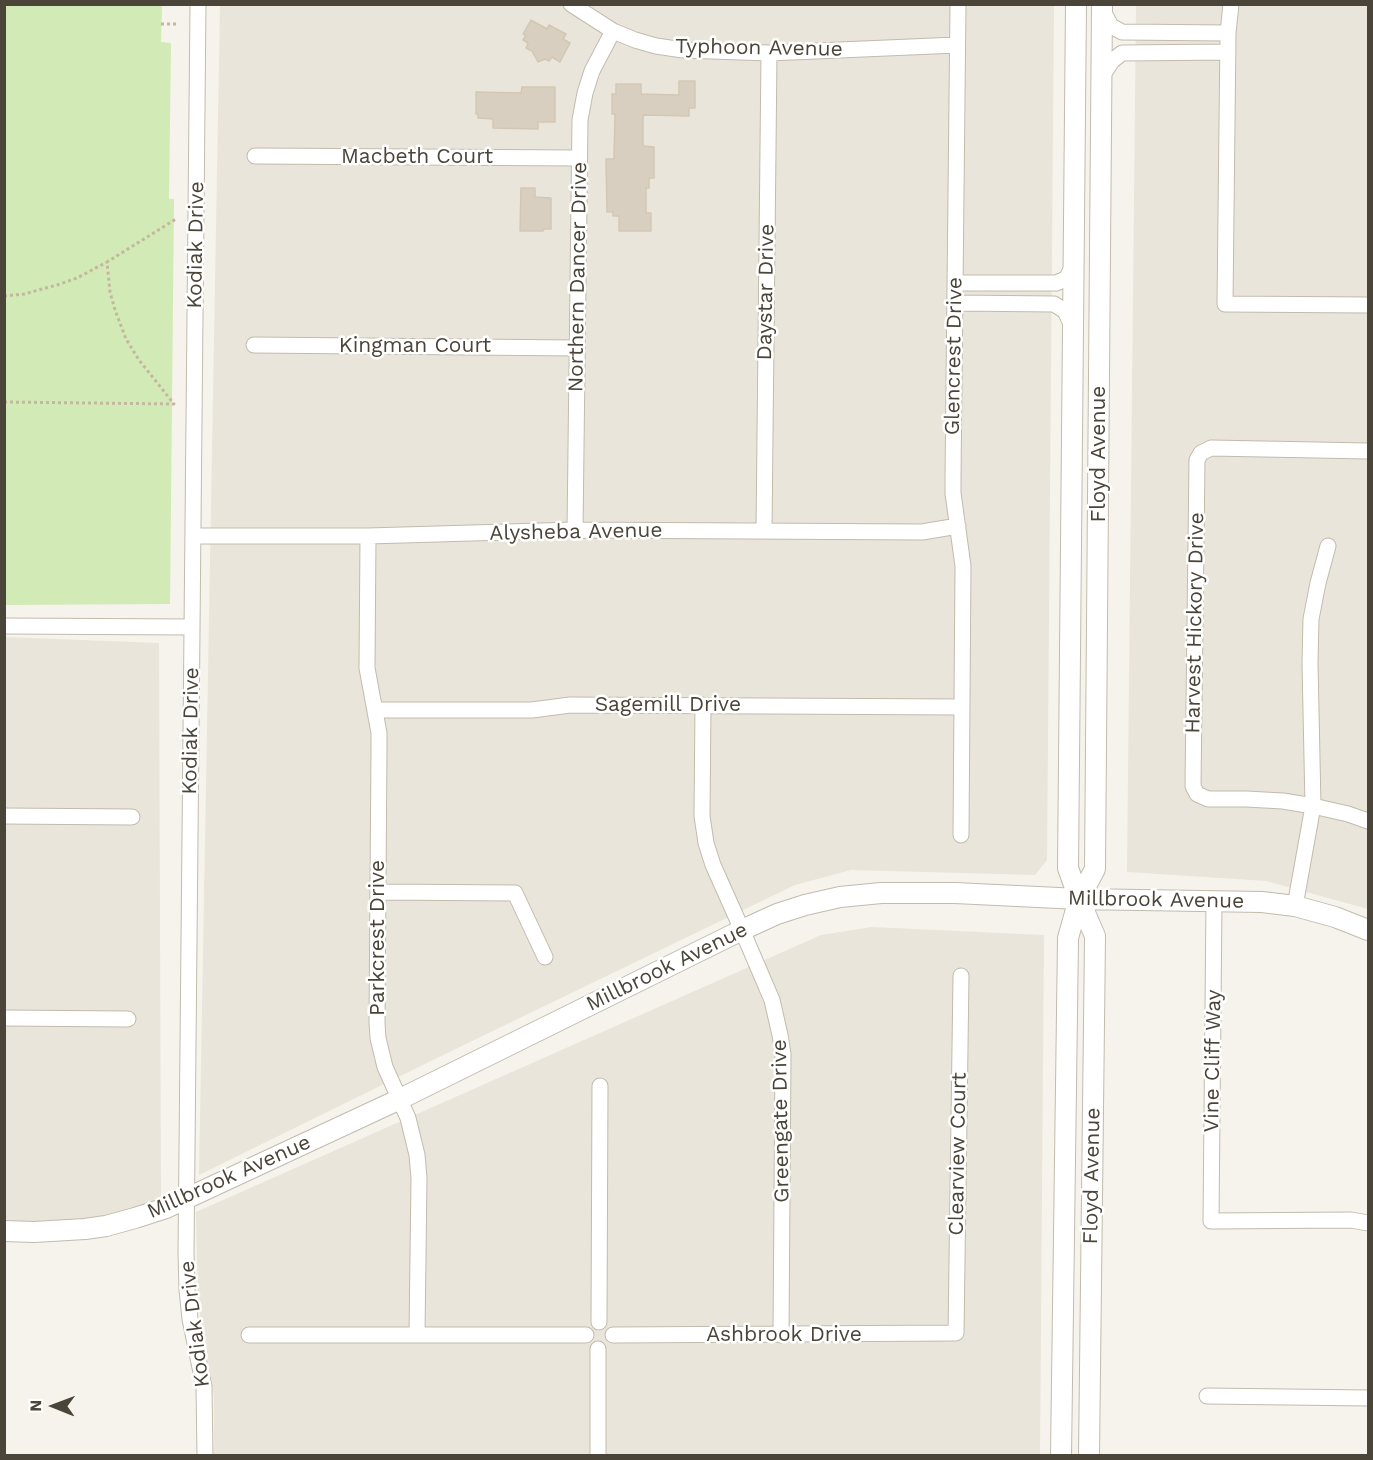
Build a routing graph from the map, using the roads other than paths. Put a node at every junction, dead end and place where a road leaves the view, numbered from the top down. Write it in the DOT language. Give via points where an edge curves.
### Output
graph roads {
  1 [pos="198,4"];
  2 [pos="571,4"];
  3 [pos="958,4"];
  4 [pos="1076,4"];
  5 [pos="1231,4"];
  6 [pos="1102,7"];
  7 [pos="614,31"];
  8 [pos="1228,33"];
  9 [pos="957,45"];
  10 [pos="1228,52"];
  11 [pos="769,53"];
  12 [pos="1102,76"];
  13 [pos="255,156"];
  14 [pos="579,158"];
  15 [pos="1074,264"];
  16 [pos="955,283"];
  17 [pos="955,303"];
  18 [pos="1368,305"];
  19 [pos="1073,327"];
  20 [pos="254,345"];
  21 [pos="577,348"];
  22 [pos="1368,450"];
  23 [pos="958,526"];
  24 [pos="575,530"];
  25 [pos="764,531"];
  26 [pos="193,536"];
  27 [pos="368,536"];
  28 [pos="1328,546"];
  29 [pos="4,626"];
  30 [pos="192,627"];
  31 [pos="703,705"];
  32 [pos="962,707"];
  33 [pos="375,710"];
  34 [pos="1313,806"];
  35 [pos="4,816"];
  36 [pos="132,817"];
  37 [pos="1368,821"];
  38 [pos="961,835"];
  39 [pos="378,892"];
  40 [pos="1079,900"];
  41 [pos="1214,901"];
  42 [pos="1294,906"];
  43 [pos="742,930"];
  44 [pos="1368,930"];
  45 [pos="545,957"];
  46 [pos="961,976"];
  47 [pos="4,1018"];
  48 [pos="128,1018"];
  49 [pos="600,1086"];
  50 [pos="400,1098"];
  51 [pos="188,1197"];
  52 [pos="1368,1223"];
  53 [pos="4,1231"];
  54 [pos="599,1322"];
  55 [pos="956,1333"];
  56 [pos="417,1334"];
  57 [pos="249,1335"];
  58 [pos="586,1335"];
  59 [pos="613,1335"];
  60 [pos="781,1335"];
  61 [pos="598,1349"];
  62 [pos="1207,1396"];
  63 [pos="1368,1398"];
  64 [pos="205,1455"];
  65 [pos="597,1455"];
  66 [pos="1061,1455"];
  67 [pos="1089,1455"];
  1 -- 26 [label="street, Kodiak Drive"];
  2 -- 7 [label="street, Typhoon Avenue"];
  3 -- 9 [label="street, Glencrest Drive"];
  4 -- 15 [label="street, Floyd Avenue"];
  5 -- 8 [label="street"];
  6 -- 8 [label="street" via="1111,26 1122,32"];
  6 -- 12 [label="street, Floyd Avenue"];
  7 -- 11 [label="street, Typhoon Avenue" via="634,40 683,50"];
  7 -- 14 [label="street, Northern Dancer Drive" via="585,93"];
  8 -- 10 [label="street"];
  9 -- 11 [label="street, Typhoon Avenue"];
  9 -- 16 [label="street, Glencrest Drive"];
  10 -- 12 [label="street" via="1122,53"];
  10 -- 18 [label="street" via="1225,304"];
  11 -- 25 [label="street, Daystar Drive"];
  12 -- 40 [label="street, Floyd Avenue" via="1095,869"];
  13 -- 14 [label="street, Macbeth Court"];
  14 -- 21 [label="street, Northern Dancer Drive"];
  15 -- 16 [label="street" via="1066,279 1056,283"];
  15 -- 19 [label="street, Floyd Avenue"];
  16 -- 17 [label="street, Glencrest Drive"];
  17 -- 19 [label="street" via="1054,304 1065,311"];
  17 -- 23 [label="street, Glencrest Drive" via="953,493"];
  19 -- 40 [label="street, Floyd Avenue" via="1068,868"];
  20 -- 21 [label="street, Kingman Court"];
  21 -- 24 [label="street, Northern Dancer Drive"];
  22 -- 34 [label="street, Harvest Hickory Drive" via="1211,448 1197,460 1193,786 1197,794 1208,799 1255,799"];
  23 -- 25 [label="street, Alysheba Avenue" via="922,532"];
  23 -- 32 [label="street, Glencrest Drive" via="963,566"];
  24 -- 25 [label="street, Alysheba Avenue"];
  24 -- 27 [label="street, Alysheba Avenue"];
  26 -- 27 [label="street, Alysheba Avenue"];
  26 -- 30 [label="street, Kodiak Drive"];
  27 -- 33 [label="street, Parkcrest Drive" via="367,660"];
  28 -- 34 [label="street" via="1311,619"];
  29 -- 30 [label="street"];
  30 -- 51 [label="street, Kodiak Drive"];
  31 -- 32 [label="street, Sagemill Drive"];
  31 -- 33 [label="street, Sagemill Drive"];
  31 -- 43 [label="street, Greengate Drive" via="702,816 706,843"];
  32 -- 38 [label="street, Glencrest Drive"];
  33 -- 39 [label="street, Parkcrest Drive" via="379,733"];
  34 -- 37 [label="street"];
  34 -- 42 [label="street"];
  35 -- 36 [label="street"];
  39 -- 45 [label="street" via="515,893"];
  39 -- 50 [label="street, Parkcrest Drive" via="378,1038 385,1067"];
  40 -- 41 [label="street, Millbrook Avenue"];
  40 -- 43 [label="street, Millbrook Avenue" via="882,892 805,905"];
  40 -- 66 [label="street, Floyd Avenue" via="1068,938"];
  40 -- 67 [label="street, Floyd Avenue" via="1095,936"];
  41 -- 42 [label="street, Millbrook Avenue"];
  41 -- 52 [label="street, Vine Cliff Way" via="1212,1221"];
  42 -- 44 [label="street, Millbrook Avenue"];
  43 -- 50 [label="street, Millbrook Avenue"];
  43 -- 60 [label="street, Greengate Drive" via="772,1000 783,1054"];
  46 -- 55 [label="street, Clearview Court"];
  47 -- 48 [label="street"];
  49 -- 54 [label="street"];
  50 -- 51 [label="street, Millbrook Avenue"];
  50 -- 56 [label="street, Parkcrest Drive" via="417,1155 419,1178"];
  51 -- 53 [label="street, Millbrook Avenue" via="166,1208 106,1226"];
  51 -- 64 [label="street, Kodiak Drive" via="187,1290 204,1387"];
  54 -- 58 [label="street" via="592,1324"];
  54 -- 59 [label="street" via="608,1326"];
  55 -- 60 [label="street, Ashbrook Drive"];
  56 -- 57 [label="street"];
  56 -- 58 [label="street"];
  58 -- 61 [label="street" via="588,1344"];
  59 -- 60 [label="street, Ashbrook Drive"];
  59 -- 61 [label="street" via="609,1346"];
  61 -- 65 [label="street"];
  62 -- 63 [label="street"];
}
